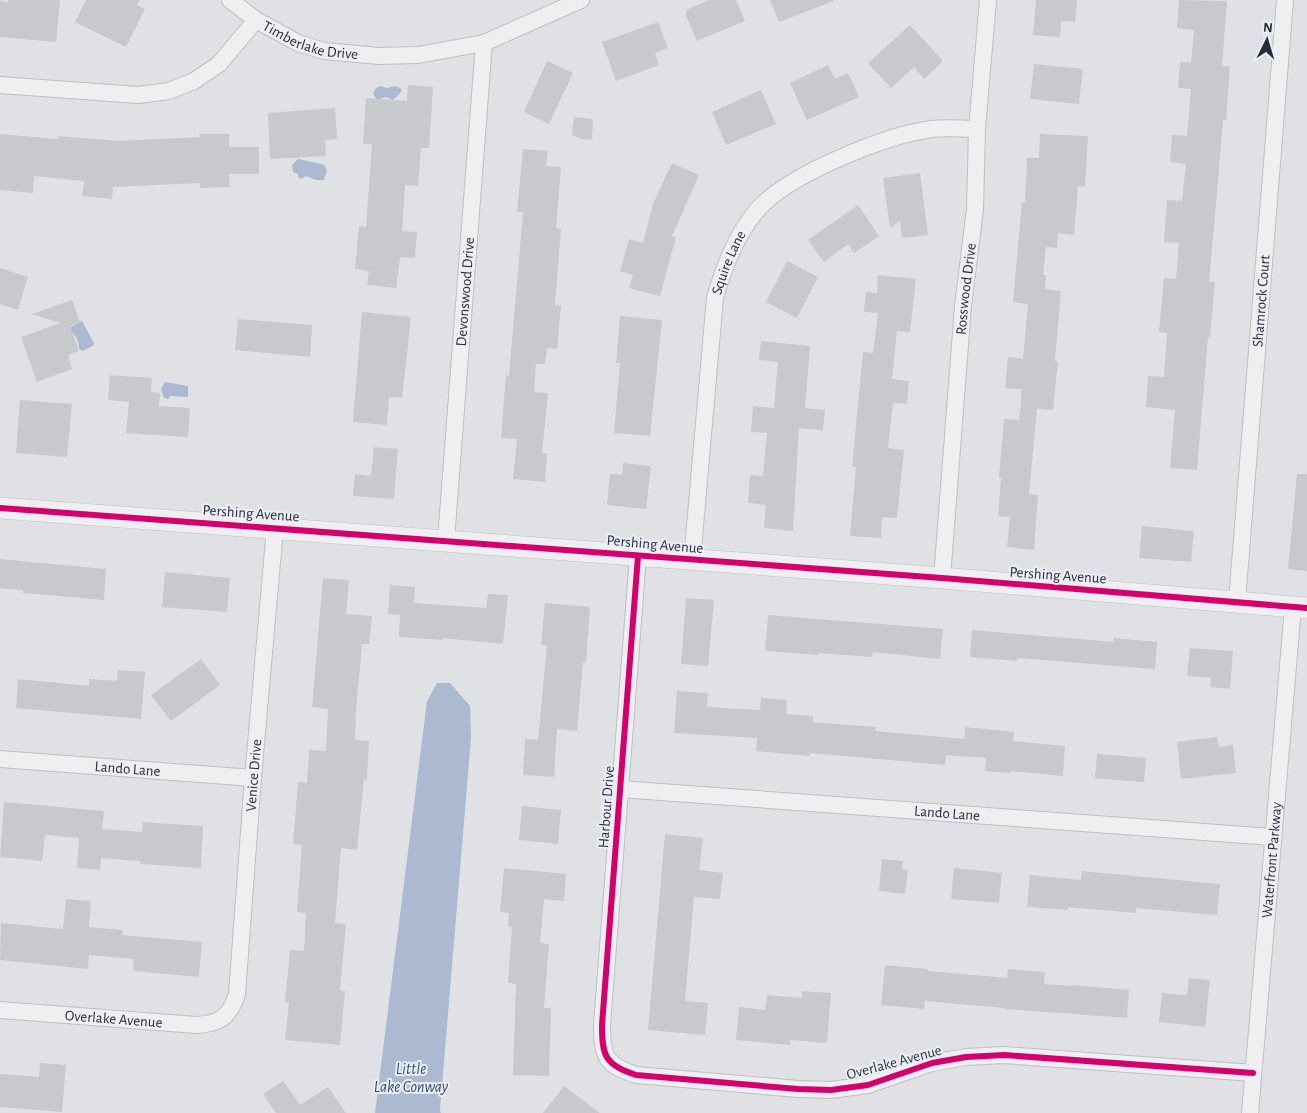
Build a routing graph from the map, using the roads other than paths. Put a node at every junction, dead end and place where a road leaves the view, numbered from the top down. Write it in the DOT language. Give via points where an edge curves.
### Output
graph roads {
  1 [pos="230,0"];
  2 [pos="581,0"];
  3 [pos="988,0"];
  4 [pos="1285,0"];
  5 [pos="256,20"];
  6 [pos="484,43"];
  7 [pos="0,84"];
  8 [pos="977,129"];
  9 [pos="0,508"];
  10 [pos="275,528"];
  11 [pos="446,540"];
  12 [pos="638,556"];
  13 [pos="692,560"];
  14 [pos="942,578"];
  15 [pos="1237,601"];
  16 [pos="1300,607"];
  17 [pos="0,759"];
  18 [pos="253,778"];
  19 [pos="620,788"];
  20 [pos="1273,837"];
  21 [pos="0,1010"];
  22 [pos="224,1017"];
  23 [pos="606,1059"];
  24 [pos="1253,1073"];
  25 [pos="1250,1113"];
  1 -- 5 [label="street"];
  2 -- 6 [label="street, Timberlake Drive"];
  3 -- 8 [label="street, Rosswood Drive"];
  4 -- 15 [label="street, Shamrock Court"];
  5 -- 6 [label="street, Timberlake Drive" via="298,43 324,51 352,54 418,55"];
  5 -- 7 [label="street, Timberlake Drive" via="219,64 194,81 169,91 138,95"];
  6 -- 11 [label="street, Devonswood Drive"];
  8 -- 13 [label="street, Squire Lane" via="933,129 902,135 819,168 763,205 741,234 724,267 715,298"];
  8 -- 14 [label="street, Rosswood Drive" via="975,209 963,306"];
  9 -- 10 [label="street, Pershing Avenue"];
  10 -- 11 [label="street, Pershing Avenue"];
  10 -- 18 [label="street, Venice Drive"];
  11 -- 12 [label="street, Pershing Avenue"];
  12 -- 13 [label="street, Pershing Avenue"];
  12 -- 19 [label="street, Harbour Drive"];
  13 -- 14 [label="street, Pershing Avenue"];
  14 -- 15 [label="street, Pershing Avenue"];
  15 -- 16 [label="street, Pershing Avenue"];
  16 -- 20 [label="street, Waterfront Parkway"];
  17 -- 18 [label="street, Lando Lane"];
  18 -- 22 [label="street, Venice Drive" via="237,994 233,1008"];
  19 -- 20 [label="street, Lando Lane"];
  19 -- 23 [label="street, Harbour Drive" via="602,1025"];
  20 -- 24 [label="street, Waterfront Parkway"];
  21 -- 22 [label="street, Overlake Avenue" via="196,1025 211,1024"];
  23 -- 24 [label="street, Overlake Avenue" via="620,1070 636,1075 831,1090 868,1085 932,1064 966,1057 1004,1055"];
  24 -- 25 [label="street, Waterfront Parkway"];
}
